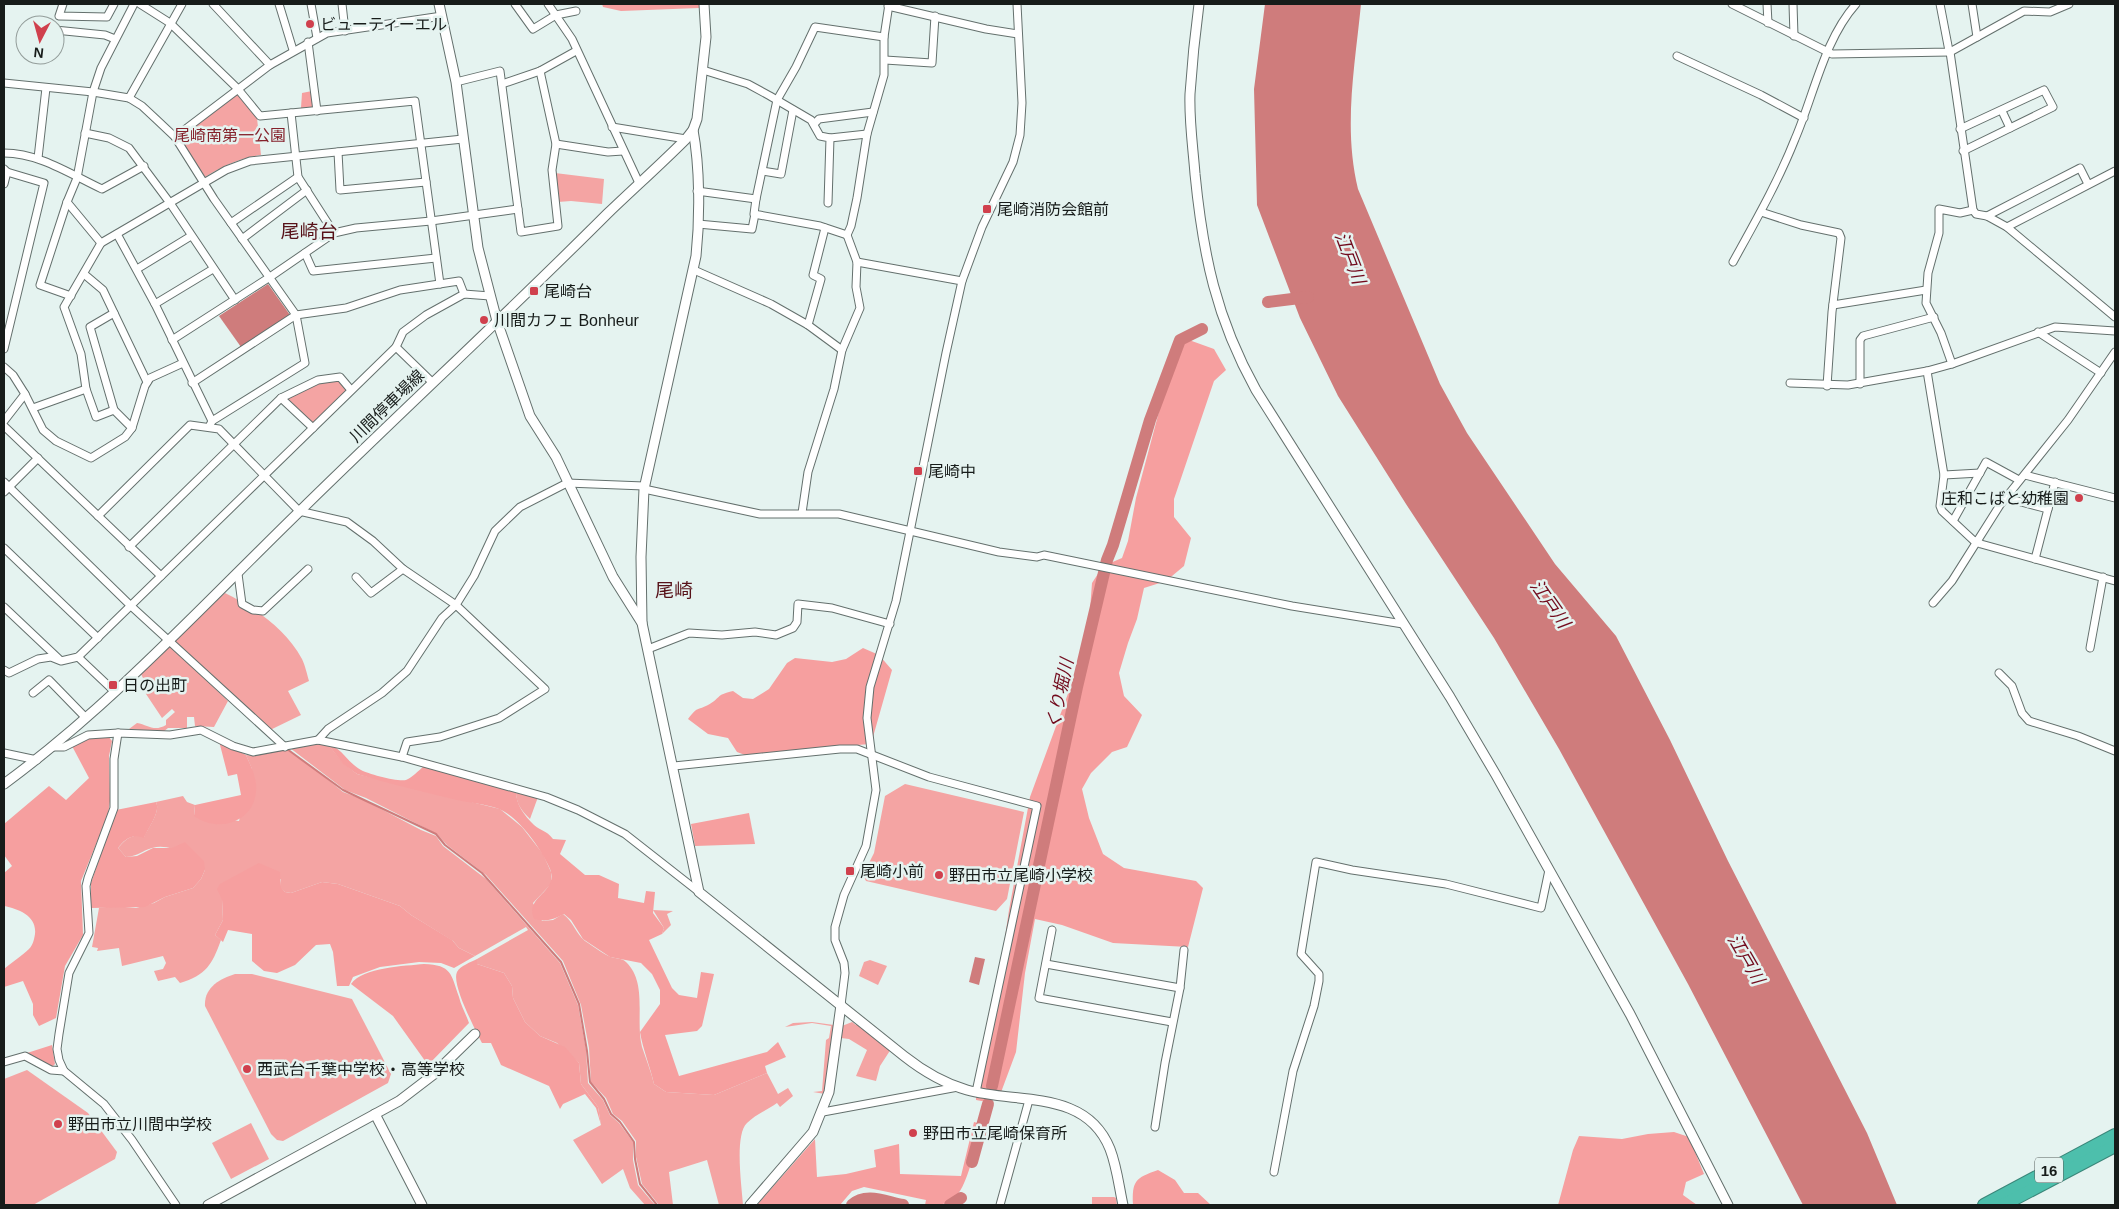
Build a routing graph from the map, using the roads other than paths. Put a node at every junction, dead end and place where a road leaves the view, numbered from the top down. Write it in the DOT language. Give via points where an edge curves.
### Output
graph roads {
  1 [pos="62,4"];
  2 [pos="114,4"];
  3 [pos="134,4"];
  4 [pos="140,4"];
  5 [pos="182,4"];
  6 [pos="213,4"];
  7 [pos="278,4"];
  8 [pos="311,4"];
  9 [pos="342,4"];
  10 [pos="439,4"];
  11 [pos="515,4"];
  12 [pos="548,4"];
  13 [pos="704,4"];
  14 [pos="1017,4"];
  15 [pos="1199,4"];
  16 [pos="1732,4"];
  17 [pos="1767,4"];
  18 [pos="1793,4"];
  19 [pos="1846,4"];
  20 [pos="1856,4"];
  21 [pos="1940,4"];
  22 [pos="1972,4"];
  23 [pos="2069,4"];
  24 [pos="888,5"];
  25 [pos="576,11"];
  26 [pos="1847,14"];
  27 [pos="556,15"];
  28 [pos="442,16"];
  29 [pos="935,16"];
  30 [pos="170,23"];
  31 [pos="1768,23"];
  32 [pos="65,31"];
  33 [pos="344,31"];
  34 [pos="1018,34"];
  35 [pos="1794,36"];
  36 [pos="884,37"];
  37 [pos="1977,37"];
  38 [pos="317,38"];
  39 [pos="115,39"];
  40 [pos="308,42"];
  41 [pos="292,50"];
  42 [pos="576,52"];
  43 [pos="1828,52"];
  44 [pos="1949,52"];
  45 [pos="1677,56"];
  46 [pos="885,60"];
  47 [pos="270,65"];
  48 [pos="703,70"];
  49 [pos="540,71"];
  50 [pos="456,82"];
  51 [pos="4,83"];
  52 [pos="502,84"];
  53 [pos="46,88"];
  54 [pos="237,88"];
  55 [pos="93,92"];
  56 [pos="129,98"];
  57 [pos="777,100"];
  58 [pos="317,110"];
  59 [pos="794,110"];
  60 [pos="2002,111"];
  61 [pos="873,112"];
  62 [pos="290,113"];
  63 [pos="1804,118"];
  64 [pos="814,124"];
  65 [pos="612,127"];
  66 [pos="2010,128"];
  67 [pos="1960,129"];
  68 [pos="693,130"];
  69 [pos="85,133"];
  70 [pos="867,134"];
  71 [pos="175,138"];
  72 [pos="830,138"];
  73 [pos="463,139"];
  74 [pos="686,139"];
  75 [pos="421,143"];
  76 [pos="556,144"];
  77 [pos="623,151"];
  78 [pos="1963,151"];
  79 [pos="338,152"];
  80 [pos="4,153"];
  81 [pos="295,156"];
  82 [pos="38,158"];
  83 [pos="144,166"];
  84 [pos="5,170"];
  85 [pos="762,171"];
  86 [pos="2115,171"];
  87 [pos="298,177"];
  88 [pos="77,178"];
  89 [pos="205,182"];
  90 [pos="426,182"];
  91 [pos="639,183"];
  92 [pos="4,184"];
  93 [pos="2088,184"];
  94 [pos="307,190"];
  95 [pos="697,191"];
  96 [pos="756,199"];
  97 [pos="67,202"];
  98 [pos="170,203"];
  99 [pos="828,203"];
  100 [pos="518,209"];
  101 [pos="1973,210"];
  102 [pos="1761,212"];
  103 [pos="755,214"];
  104 [pos="473,215"];
  105 [pos="1987,216"];
  106 [pos="431,221"];
  107 [pos="231,223"];
  108 [pos="698,224"];
  109 [pos="2008,227"];
  110 [pos="825,228"];
  111 [pos="334,233"];
  112 [pos="117,234"];
  113 [pos="847,235"];
  114 [pos="191,236"];
  115 [pos="242,239"];
  116 [pos="101,244"];
  117 [pos="304,253"];
  118 [pos="436,258"];
  119 [pos="857,262"];
  120 [pos="1733,262"];
  121 [pos="212,268"];
  122 [pos="137,269"];
  123 [pos="694,270"];
  124 [pos="84,274"];
  125 [pos="270,277"];
  126 [pos="962,281"];
  127 [pos="440,284"];
  128 [pos="1926,290"];
  129 [pos="464,294"];
  130 [pos="71,296"];
  131 [pos="490,296"];
  132 [pos="234,300"];
  133 [pos="156,304"];
  134 [pos="1833,305"];
  135 [pos="114,313"];
  136 [pos="296,315"];
  137 [pos="1934,317"];
  138 [pos="2115,317"];
  139 [pos="497,321"];
  140 [pos="808,325"];
  141 [pos="2115,331"];
  142 [pos="2038,332"];
  143 [pos="172,340"];
  144 [pos="396,347"];
  145 [pos="4,349"];
  146 [pos="842,350"];
  147 [pos="2115,352"];
  148 [pos="183,363"];
  149 [pos="1952,364"];
  150 [pos="4,367"];
  151 [pos="1927,371"];
  152 [pos="2101,373"];
  153 [pos="147,382"];
  154 [pos="192,383"];
  155 [pos="433,383"];
  156 [pos="1790,383"];
  157 [pos="1860,384"];
  158 [pos="1827,386"];
  159 [pos="86,389"];
  160 [pos="351,390"];
  161 [pos="25,394"];
  162 [pos="281,398"];
  163 [pos="33,408"];
  164 [pos="114,410"];
  165 [pos="4,421"];
  166 [pos="211,424"];
  167 [pos="4,426"];
  168 [pos="132,428"];
  169 [pos="313,428"];
  170 [pos="235,445"];
  171 [pos="38,458"];
  172 [pos="1980,472"];
  173 [pos="1944,475"];
  174 [pos="264,476"];
  175 [pos="2022,478"];
  176 [pos="2055,482"];
  177 [pos="567,483"];
  178 [pos="5,487"];
  179 [pos="644,487"];
  180 [pos="2006,498"];
  181 [pos="2115,498"];
  182 [pos="2048,509"];
  183 [pos="299,511"];
  184 [pos="802,513"];
  185 [pos="98,516"];
  186 [pos="1953,521"];
  187 [pos="909,532"];
  188 [pos="1976,542"];
  189 [pos="129,546"];
  190 [pos="4,548"];
  191 [pos="2035,559"];
  192 [pos="308,569"];
  193 [pos="403,569"];
  194 [pos="238,574"];
  195 [pos="161,576"];
  196 [pos="356,577"];
  197 [pos="2103,577"];
  198 [pos="2115,581"];
  199 [pos="1933,603"];
  200 [pos="456,605"];
  201 [pos="131,606"];
  202 [pos="4,607"];
  203 [pos="642,623"];
  204 [pos="890,624"];
  205 [pos="1403,624"];
  206 [pos="98,638"];
  207 [pos="168,640"];
  208 [pos="2090,648"];
  209 [pos="648,649"];
  210 [pos="78,658"];
  211 [pos="61,661"];
  212 [pos="4,670"];
  213 [pos="1999,673"];
  214 [pos="115,692"];
  215 [pos="33,693"];
  216 [pos="86,718"];
  217 [pos="118,733"];
  218 [pos="318,740"];
  219 [pos="54,747"];
  220 [pos="285,747"];
  221 [pos="2115,751"];
  222 [pos="4,753"];
  223 [pos="872,756"];
  224 [pos="402,757"];
  225 [pos="38,760"];
  226 [pos="674,766"];
  227 [pos="4,784"];
  228 [pos="1549,870"];
  229 [pos="699,892"];
  230 [pos="1052,930"];
  231 [pos="1184,950"];
  232 [pos="1046,964"];
  233 [pos="1180,988"];
  234 [pos="841,1006"];
  235 [pos="1172,1022"];
  236 [pos="475,1034"];
  237 [pos="4,1062"];
  238 [pos="64,1071"];
  239 [pos="958,1087"];
  240 [pos="979,1093"];
  241 [pos="1029,1100"];
  242 [pos="823,1112"];
  243 [pos="375,1114"];
  244 [pos="1156,1127"];
  245 [pos="2115,1135"];
  246 [pos="2115,1146"];
  247 [pos="1274,1172"];
  248 [pos="176,1205"];
  249 [pos="208,1205"];
  250 [pos="422,1205"];
  251 [pos="750,1205"];
  252 [pos="1000,1205"];
  253 [pos="1123,1205"];
  254 [pos="1728,1205"];
  255 [pos="1984,1205"];
  256 [pos="2004,1205"];
  1 -- 2 [label="street" via="59,16 107,17"];
  3 -- 39 [label="street"];
  4 -- 30 [label="street"];
  5 -- 30 [label="street"];
  6 -- 47 [label="street"];
  7 -- 41 [label="street"];
  8 -- 38 [label="street"];
  9 -- 33 [label="street"];
  10 -- 28 [label="street"];
  11 -- 27 [label="street" via="533,29"];
  12 -- 27 [label="street"];
  13 -- 48 [label="street, 川間停車場線"];
  14 -- 34 [label="street"];
  15 -- 205 [label="street" via="1191,88 1191,134 1202,238 1219,307 1256,390"];
  16 -- 31 [label="street"];
  17 -- 31 [label="street"];
  18 -- 35 [label="street"];
  19 -- 26 [label="street"];
  20 -- 26 [label="street"];
  21 -- 44 [label="street"];
  22 -- 37 [label="street"];
  23 -- 37 [label="street" via="2050,12 2024,11"];
  24 -- 29 [label="street"];
  24 -- 36 [label="street"];
  25 -- 27 [label="street"];
  26 -- 43 [label="street"];
  27 -- 42 [label="street" via="572,39"];
  28 -- 33 [label="street"];
  28 -- 50 [label="street"];
  29 -- 34 [label="street"];
  29 -- 46 [label="street" via="932,62"];
  30 -- 54 [label="street"];
  30 -- 56 [label="street"];
  31 -- 35 [label="street"];
  32 -- 39 [label="street"];
  33 -- 38 [label="street"];
  34 -- 126 [label="street" via="1022,121 1018,145"];
  35 -- 43 [label="street"];
  36 -- 46 [label="street"];
  36 -- 57 [label="street" via="815,27"];
  37 -- 44 [label="street"];
  38 -- 40 [label="street"];
  39 -- 55 [label="street"];
  40 -- 41 [label="street"];
  40 -- 58 [label="street"];
  41 -- 47 [label="street"];
  42 -- 49 [label="street"];
  42 -- 65 [label="street"];
  43 -- 44 [label="street"];
  43 -- 63 [label="street"];
  44 -- 67 [label="street"];
  45 -- 63 [label="street"];
  46 -- 61 [label="street"];
  47 -- 54 [label="street"];
  48 -- 57 [label="street" via="748,84"];
  48 -- 68 [label="street, 川間停車場線"];
  49 -- 52 [label="street"];
  49 -- 76 [label="street"];
  50 -- 52 [label="street" via="500,71"];
  50 -- 73 [label="street"];
  51 -- 53 [label="street"];
  52 -- 100 [label="street"];
  53 -- 55 [label="street"];
  53 -- 82 [label="street"];
  54 -- 62 [label="street" via="260,116"];
  54 -- 71 [label="street"];
  55 -- 56 [label="street"];
  55 -- 69 [label="street"];
  56 -- 71 [label="street"];
  57 -- 59 [label="street"];
  57 -- 85 [label="street"];
  58 -- 62 [label="street"];
  58 -- 75 [label="street" via="415,101"];
  59 -- 64 [label="street"];
  59 -- 85 [label="street" via="781,174"];
  60 -- 66 [label="street"];
  60 -- 66 [label="street" via="2044,90 2053,107"];
  60 -- 67 [label="street"];
  61 -- 64 [label="street" via="820,119"];
  61 -- 70 [label="street"];
  62 -- 81 [label="street"];
  63 -- 102 [label="street"];
  64 -- 72 [label="street" via="820,136"];
  65 -- 74 [label="street"];
  65 -- 77 [label="street"];
  66 -- 78 [label="street"];
  67 -- 78 [label="street"];
  68 -- 74 [label="street, 川間停車場線"];
  68 -- 95 [label="street"];
  69 -- 83 [label="street" via="109,138 129,148"];
  69 -- 88 [label="street"];
  70 -- 72 [label="street"];
  70 -- 113 [label="street" via="852,226"];
  71 -- 89 [label="street"];
  72 -- 99 [label="street"];
  73 -- 75 [label="street"];
  73 -- 104 [label="street"];
  74 -- 91 [label="street, 川間停車場線"];
  75 -- 79 [label="street"];
  75 -- 90 [label="street"];
  76 -- 77 [label="street" via="608,152"];
  76 -- 100 [label="street" via="552,170 558,226 521,232"];
  77 -- 91 [label="street"];
  78 -- 101 [label="street"];
  79 -- 81 [label="street"];
  79 -- 90 [label="street" via="340,190"];
  80 -- 82 [label="street"];
  81 -- 87 [label="street"];
  81 -- 89 [label="street" via="250,162"];
  82 -- 88 [label="street"];
  83 -- 88 [label="street" via="102,189"];
  83 -- 98 [label="street"];
  84 -- 92 [label="street"];
  84 -- 145 [label="street" via="44,184"];
  85 -- 96 [label="street"];
  86 -- 93 [label="street"];
  87 -- 94 [label="street"];
  87 -- 107 [label="street"];
  88 -- 97 [label="street"];
  89 -- 98 [label="street"];
  89 -- 107 [label="street"];
  90 -- 106 [label="street"];
  91 -- 139 [label="street, 川間停車場線"];
  93 -- 105 [label="street" via="2080,168"];
  93 -- 109 [label="street"];
  94 -- 111 [label="street"];
  94 -- 115 [label="street"];
  95 -- 96 [label="street"];
  95 -- 108 [label="street"];
  96 -- 103 [label="street"];
  97 -- 116 [label="street"];
  97 -- 130 [label="street" via="40,285"];
  98 -- 112 [label="street"];
  98 -- 114 [label="street"];
  100 -- 104 [label="street"];
  101 -- 105 [label="street"];
  101 -- 128 [label="street" via="1960,213 1939,209 1939,233"];
  102 -- 120 [label="street"];
  102 -- 134 [label="street" via="1838,233 1841,238 1840,254"];
  103 -- 108 [label="street" via="752,229"];
  103 -- 110 [label="street"];
  104 -- 106 [label="street"];
  104 -- 131 [label="street"];
  105 -- 109 [label="street"];
  106 -- 111 [label="street"];
  106 -- 118 [label="street"];
  107 -- 115 [label="street"];
  108 -- 123 [label="street"];
  109 -- 138 [label="street"];
  110 -- 113 [label="street"];
  110 -- 140 [label="street" via="813,275 821,279"];
  111 -- 117 [label="street"];
  112 -- 116 [label="street"];
  112 -- 122 [label="street"];
  113 -- 119 [label="street"];
  114 -- 121 [label="street"];
  114 -- 122 [label="street"];
  115 -- 125 [label="street"];
  116 -- 124 [label="street"];
  117 -- 118 [label="street" via="313,272"];
  117 -- 125 [label="street"];
  118 -- 127 [label="street"];
  119 -- 126 [label="street"];
  119 -- 146 [label="street" via="856,287 860,308"];
  121 -- 132 [label="street"];
  121 -- 133 [label="street"];
  122 -- 133 [label="street"];
  123 -- 140 [label="street"];
  123 -- 179 [label="street"];
  124 -- 130 [label="street"];
  124 -- 135 [label="street" via="103,290"];
  125 -- 132 [label="street"];
  125 -- 136 [label="street"];
  126 -- 187 [label="street"];
  127 -- 129 [label="street" via="459,281"];
  127 -- 136 [label="street" via="400,290 346,308"];
  128 -- 134 [label="street"];
  128 -- 137 [label="street" via="1926,303"];
  129 -- 131 [label="street"];
  129 -- 144 [label="street" via="403,332"];
  130 -- 159 [label="street" via="64,307 81,354"];
  131 -- 139 [label="street"];
  132 -- 143 [label="street"];
  133 -- 143 [label="street"];
  134 -- 158 [label="street"];
  135 -- 153 [label="street"];
  135 -- 164 [label="street" via="90,327"];
  136 -- 154 [label="street"];
  136 -- 166 [label="street" via="306,363"];
  137 -- 149 [label="street"];
  137 -- 157 [label="street" via="1863,336 1860,340"];
  139 -- 155 [label="street, 川間停車場線"];
  139 -- 177 [label="street" via="530,416 556,457"];
  140 -- 146 [label="street"];
  141 -- 142 [label="street" via="2055,327"];
  142 -- 149 [label="street"];
  142 -- 152 [label="street"];
  143 -- 148 [label="street"];
  144 -- 155 [label="street"];
  144 -- 160 [label="street"];
  146 -- 184 [label="street" via="834,389 808,472"];
  147 -- 152 [label="street"];
  148 -- 153 [label="street"];
  148 -- 154 [label="street"];
  149 -- 151 [label="street"];
  150 -- 161 [label="street"];
  151 -- 157 [label="street"];
  151 -- 173 [label="street"];
  152 -- 175 [label="street"];
  153 -- 168 [label="street"];
  154 -- 166 [label="street"];
  155 -- 183 [label="street, 川間停車場線"];
  156 -- 158 [label="street"];
  157 -- 158 [label="street"];
  159 -- 163 [label="street"];
  159 -- 164 [label="street" via="96,417"];
  160 -- 162 [label="street" via="340,377 318,380"];
  160 -- 169 [label="street"];
  161 -- 163 [label="street"];
  161 -- 165 [label="street"];
  162 -- 169 [label="street"];
  162 -- 170 [label="street"];
  163 -- 168 [label="street" via="43,430 56,441 90,458"];
  164 -- 168 [label="street"];
  166 -- 170 [label="street"];
  166 -- 185 [label="street" via="190,425"];
  167 -- 171 [label="street"];
  169 -- 174 [label="street"];
  170 -- 174 [label="street"];
  170 -- 189 [label="street"];
  171 -- 178 [label="street"];
  171 -- 185 [label="street"];
  172 -- 173 [label="street"];
  172 -- 175 [label="street" via="1986,462"];
  172 -- 186 [label="street"];
  173 -- 186 [label="street" via="1940,506"];
  174 -- 183 [label="street"];
  174 -- 195 [label="street"];
  175 -- 176 [label="street"];
  175 -- 180 [label="street"];
  176 -- 181 [label="street"];
  176 -- 182 [label="street"];
  177 -- 179 [label="street"];
  177 -- 200 [label="street" via="520,507 495,532"];
  177 -- 203 [label="street" via="613,577"];
  178 -- 201 [label="street"];
  179 -- 184 [label="street" via="760,514"];
  179 -- 203 [label="street"];
  180 -- 182 [label="street"];
  180 -- 188 [label="street"];
  182 -- 191 [label="street"];
  183 -- 193 [label="street" via="347,522 373,540"];
  183 -- 194 [label="street, 川間停車場線"];
  184 -- 187 [label="street" via="839,514"];
  185 -- 189 [label="street"];
  186 -- 188 [label="street"];
  187 -- 204 [label="street"];
  187 -- 205 [label="street" via="999,552 1030,557 1044,555 1306,609"];
  188 -- 191 [label="street"];
  188 -- 199 [label="street" via="1952,581"];
  189 -- 195 [label="street"];
  190 -- 206 [label="street"];
  191 -- 197 [label="street"];
  192 -- 194 [label="street" via="263,612 242,604"];
  193 -- 196 [label="street" via="371,593"];
  193 -- 200 [label="street"];
  194 -- 207 [label="street, 川間停車場線"];
  195 -- 201 [label="street"];
  197 -- 198 [label="street"];
  197 -- 208 [label="street"];
  200 -- 218 [label="street" via="442,618 407,671 382,693 328,729"];
  200 -- 224 [label="street" via="545,689 499,718 440,737 407,742"];
  201 -- 206 [label="street"];
  201 -- 207 [label="street"];
  202 -- 211 [label="street"];
  203 -- 209 [label="street"];
  204 -- 209 [label="street" via="832,608 798,604 797,622 793,628 776,635 755,632 689,633"];
  204 -- 223 [label="street" via="867,704"];
  205 -- 228 [label="street" via="1496,775"];
  206 -- 210 [label="street"];
  207 -- 214 [label="street, 川間停車場線"];
  207 -- 220 [label="street"];
  209 -- 226 [label="street"];
  210 -- 211 [label="street"];
  210 -- 214 [label="street"];
  211 -- 212 [label="street" via="51,657 38,659 9,673"];
  213 -- 221 [label="street" via="2012,686 2022,713 2029,721"];
  214 -- 216 [label="street, 川間停車場線"];
  215 -- 216 [label="street" via="49,680"];
  216 -- 219 [label="street, 川間停車場線"];
  217 -- 219 [label="street" via="88,735 64,747"];
  217 -- 220 [label="street" via="170,735 201,730 252,752"];
  217 -- 238 [label="street" via="114,759 114,808 86,886 88,933 68,973 57,1049"];
  218 -- 220 [label="street"];
  218 -- 224 [label="street"];
  219 -- 225 [label="street, 川間停車場線"];
  222 -- 225 [label="street"];
  223 -- 226 [label="street" via="857,750 840,749"];
  223 -- 234 [label="street" via="876,790 871,826 863,856 844,895 836,927 835,940 845,973"];
  223 -- 240 [label="street" via="929,777 1037,806"];
  224 -- 229 [label="street" via="546,797 578,810 625,834"];
  225 -- 227 [label="street, 川間停車場線"];
  226 -- 229 [label="street"];
  228 -- 247 [label="street" via="1541,908 1446,884 1316,862 1301,954 1319,974 1318,990 1293,1071"];
  228 -- 254 [label="street" via="1630,1014"];
  229 -- 234 [label="street"];
  230 -- 232 [label="street"];
  231 -- 233 [label="street"];
  232 -- 233 [label="street"];
  232 -- 235 [label="street" via="1039,998"];
  233 -- 235 [label="street"];
  234 -- 239 [label="street" via="920,1068"];
  234 -- 242 [label="street" via="832,1077"];
  235 -- 244 [label="street"];
  236 -- 243 [label="street" via="434,1075"];
  237 -- 238 [label="street" via="25,1056 51,1070"];
  238 -- 248 [label="street" via="104,1104"];
  239 -- 240 [label="street"];
  239 -- 242 [label="street"];
  240 -- 241 [label="street"];
  241 -- 252 [label="street"];
  241 -- 253 [label="street" via="1063,1105 1085,1116 1095,1126 1110,1149"];
  242 -- 251 [label="street" via="813,1132"];
  243 -- 249 [label="street"];
  243 -- 250 [label="street"];
  245 -- 255 [label="highway, 16"];
  246 -- 256 [label="highway, 16"];
}
